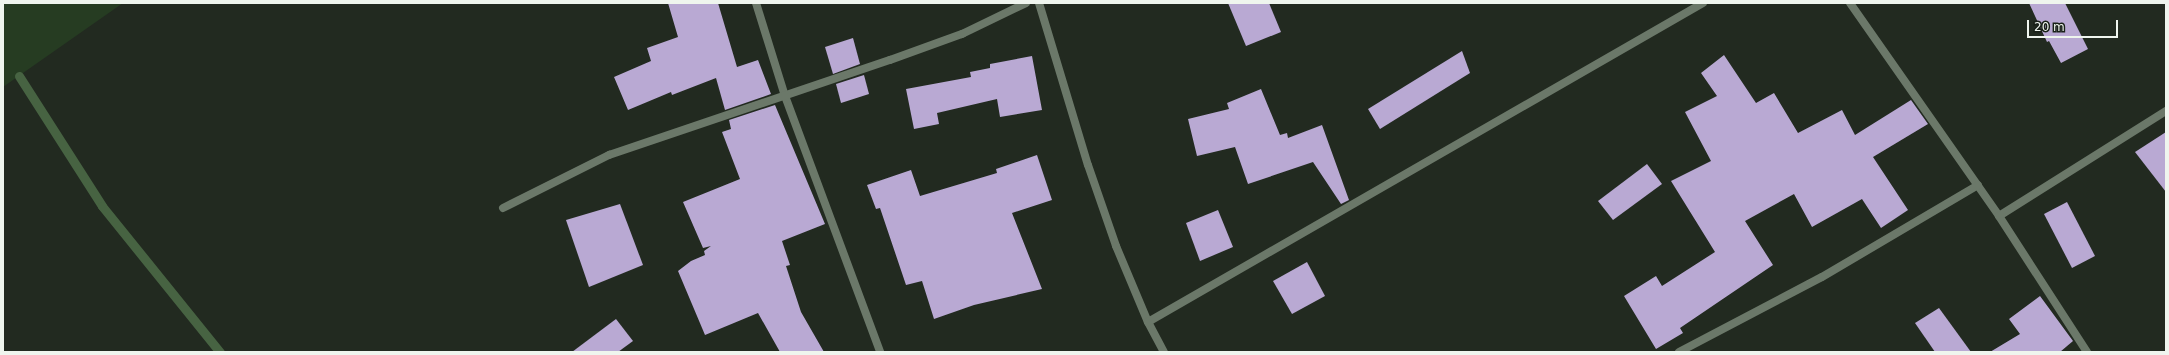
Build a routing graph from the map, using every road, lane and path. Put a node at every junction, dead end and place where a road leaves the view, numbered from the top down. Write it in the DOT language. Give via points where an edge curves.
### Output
graph roads {
  1 [pos="756,3"];
  2 [pos="1026,3"];
  3 [pos="1039,3"];
  4 [pos="1703,3"];
  5 [pos="1850,3"];
  6 [pos="785,96"];
  7 [pos="2166,112"];
  8 [pos="1978,185"];
  9 [pos="503,208"];
  10 [pos="1999,216"];
  11 [pos="1148,322"];
  12 [pos="880,352"];
  13 [pos="1164,352"];
  14 [pos="1679,352"];
  15 [pos="2087,352"];
  1 -- 6 [label="street"];
  2 -- 6 [label="street" via="962,34"];
  3 -- 11 [label="street" via="1093,179 1116,246"];
  4 -- 11 [label="street"];
  5 -- 8 [label="street"];
  6 -- 9 [label="street" via="609,155"];
  6 -- 12 [label="street"];
  7 -- 10 [label="street"];
  8 -- 10 [label="street"];
  8 -- 14 [label="street" via="1822,277"];
  10 -- 15 [label="street"];
  11 -- 13 [label="street"];
}
